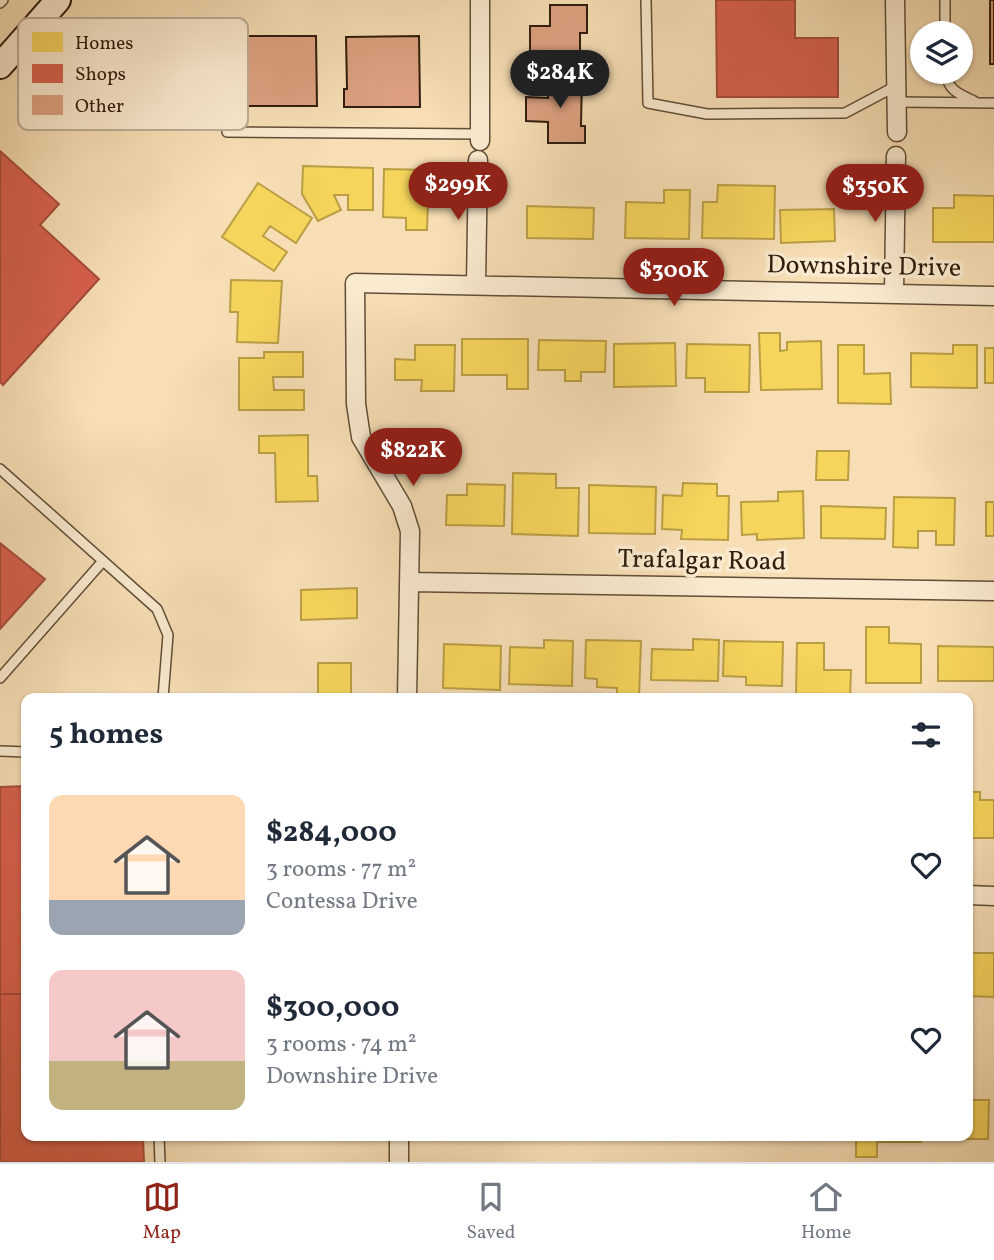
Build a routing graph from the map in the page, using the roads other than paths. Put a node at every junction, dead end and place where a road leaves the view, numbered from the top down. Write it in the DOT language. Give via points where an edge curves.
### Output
graph roads {
  1 [pos="58,0"];
  2 [pos="480,0"];
  3 [pos="646,0"];
  4 [pos="895,0"];
  5 [pos="945,0"];
  6 [pos="42,18"];
  7 [pos="945,21"];
  8 [pos="18,46"];
  9 [pos="0,66"];
  10 [pos="948,84"];
  11 [pos="897,94"];
  12 [pos="978,103"];
  13 [pos="994,103"];
  14 [pos="897,131"];
  15 [pos="227,132"];
  16 [pos="480,138"];
  17 [pos="896,156"];
  18 [pos="478,160"];
  19 [pos="476,285"];
  20 [pos="894,293"];
  21 [pos="994,296"];
  22 [pos="0,468"];
  23 [pos="103,561"];
  24 [pos="408,582"];
  25 [pos="994,591"];
  26 [pos="0,678"];
  27 [pos="163,693"];
  28 [pos="407,693"];
  29 [pos="0,751"];
  30 [pos="21,752"];
  31 [pos="973,895"];
  32 [pos="994,896"];
  33 [pos="159,1141"];
  34 [pos="399,1141"];
  35 [pos="159,1162"];
  36 [pos="399,1162"];
  1 -- 6 [label="street"];
  2 -- 16 [label="street"];
  3 -- 11 [label="lane" via="648,103 706,114 845,113"];
  4 -- 11 [label="street"];
  5 -- 7 [label="lane"];
  8 -- 9 [label="street"];
  10 -- 12 [label="lane"];
  11 -- 12 [label="lane"];
  11 -- 14 [label="street"];
  12 -- 13 [label="lane"];
  15 -- 16 [label="lane"];
  17 -- 20 [label="street"];
  18 -- 19 [label="street"];
  19 -- 20 [label="street, Downshire Drive"];
  19 -- 24 [label="street, Downshire Drive" via="355,283 356,404 361,437 402,506 410,531"];
  20 -- 21 [label="street, Downshire Drive"];
  22 -- 23 [label="lane"];
  23 -- 26 [label="lane"];
  23 -- 27 [label="lane" via="157,609 168,635"];
  24 -- 25 [label="street, Trafalgar Road"];
  24 -- 28 [label="street"];
  29 -- 30 [label="lane"];
  31 -- 32 [label="street"];
  33 -- 35 [label="lane"];
  34 -- 36 [label="street"];
}
